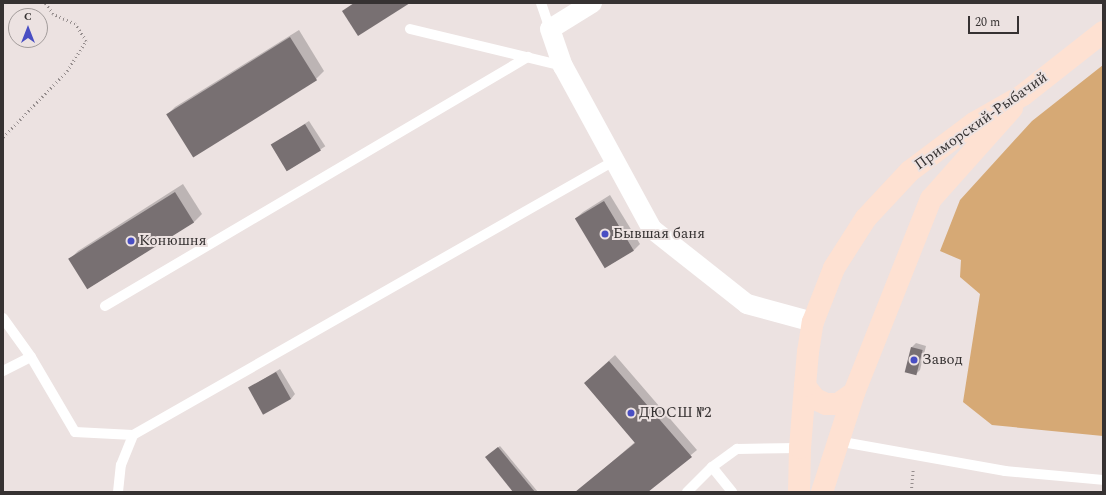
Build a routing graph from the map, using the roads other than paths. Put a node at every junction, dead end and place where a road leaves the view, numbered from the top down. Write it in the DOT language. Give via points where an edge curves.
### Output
graph roads {
  1 [pos="541,3"];
  2 [pos="592,3"];
  3 [pos="410,28"];
  4 [pos="550,29"];
  5 [pos="1103,32"];
  6 [pos="528,57"];
  7 [pos="563,66"];
  8 [pos="1023,96"];
  9 [pos="614,161"];
  10 [pos="105,306"];
  11 [pos="3,318"];
  12 [pos="813,322"];
  13 [pos="31,358"];
  14 [pos="3,371"];
  15 [pos="805,386"];
  16 [pos="854,393"];
  17 [pos="134,435"];
  18 [pos="837,441"];
  19 [pos="800,448"];
  20 [pos="712,467"];
  21 [pos="1103,480"];
  22 [pos="118,492"];
  23 [pos="687,492"];
  24 [pos="732,492"];
  25 [pos="799,492"];
  26 [pos="822,492"];
  1 -- 4 [label="lane"];
  2 -- 4 [label="street"];
  3 -- 6 [label="lane"];
  4 -- 7 [label="street"];
  5 -- 8 [label="main road, Приморский-Рыбачий"];
  6 -- 7 [label="lane"];
  6 -- 10 [label="lane"];
  7 -- 9 [label="street"];
  8 -- 12 [label="main road, Приморский-Рыбачий" via="974,123 910,171 866,218 834,268"];
  8 -- 16 [label="main road" via="931,199"];
  9 -- 12 [label="street" via="652,229 747,304"];
  9 -- 17 [label="lane"];
  11 -- 13 [label="lane"];
  12 -- 15 [label="main road, Приморский-Рыбачий"];
  13 -- 14 [label="lane"];
  13 -- 17 [label="lane" via="75,432"];
  15 -- 16 [label="main road" via="815,399 826,404 838,404"];
  15 -- 19 [label="main road, Приморский-Рыбачий"];
  16 -- 18 [label="main road"];
  17 -- 22 [label="lane" via="121,465"];
  18 -- 21 [label="lane" via="1005,472"];
  18 -- 26 [label="main road"];
  19 -- 20 [label="lane" via="737,449"];
  19 -- 25 [label="main road, Приморский-Рыбачий"];
  20 -- 23 [label="lane"];
  20 -- 24 [label="lane"];
}
